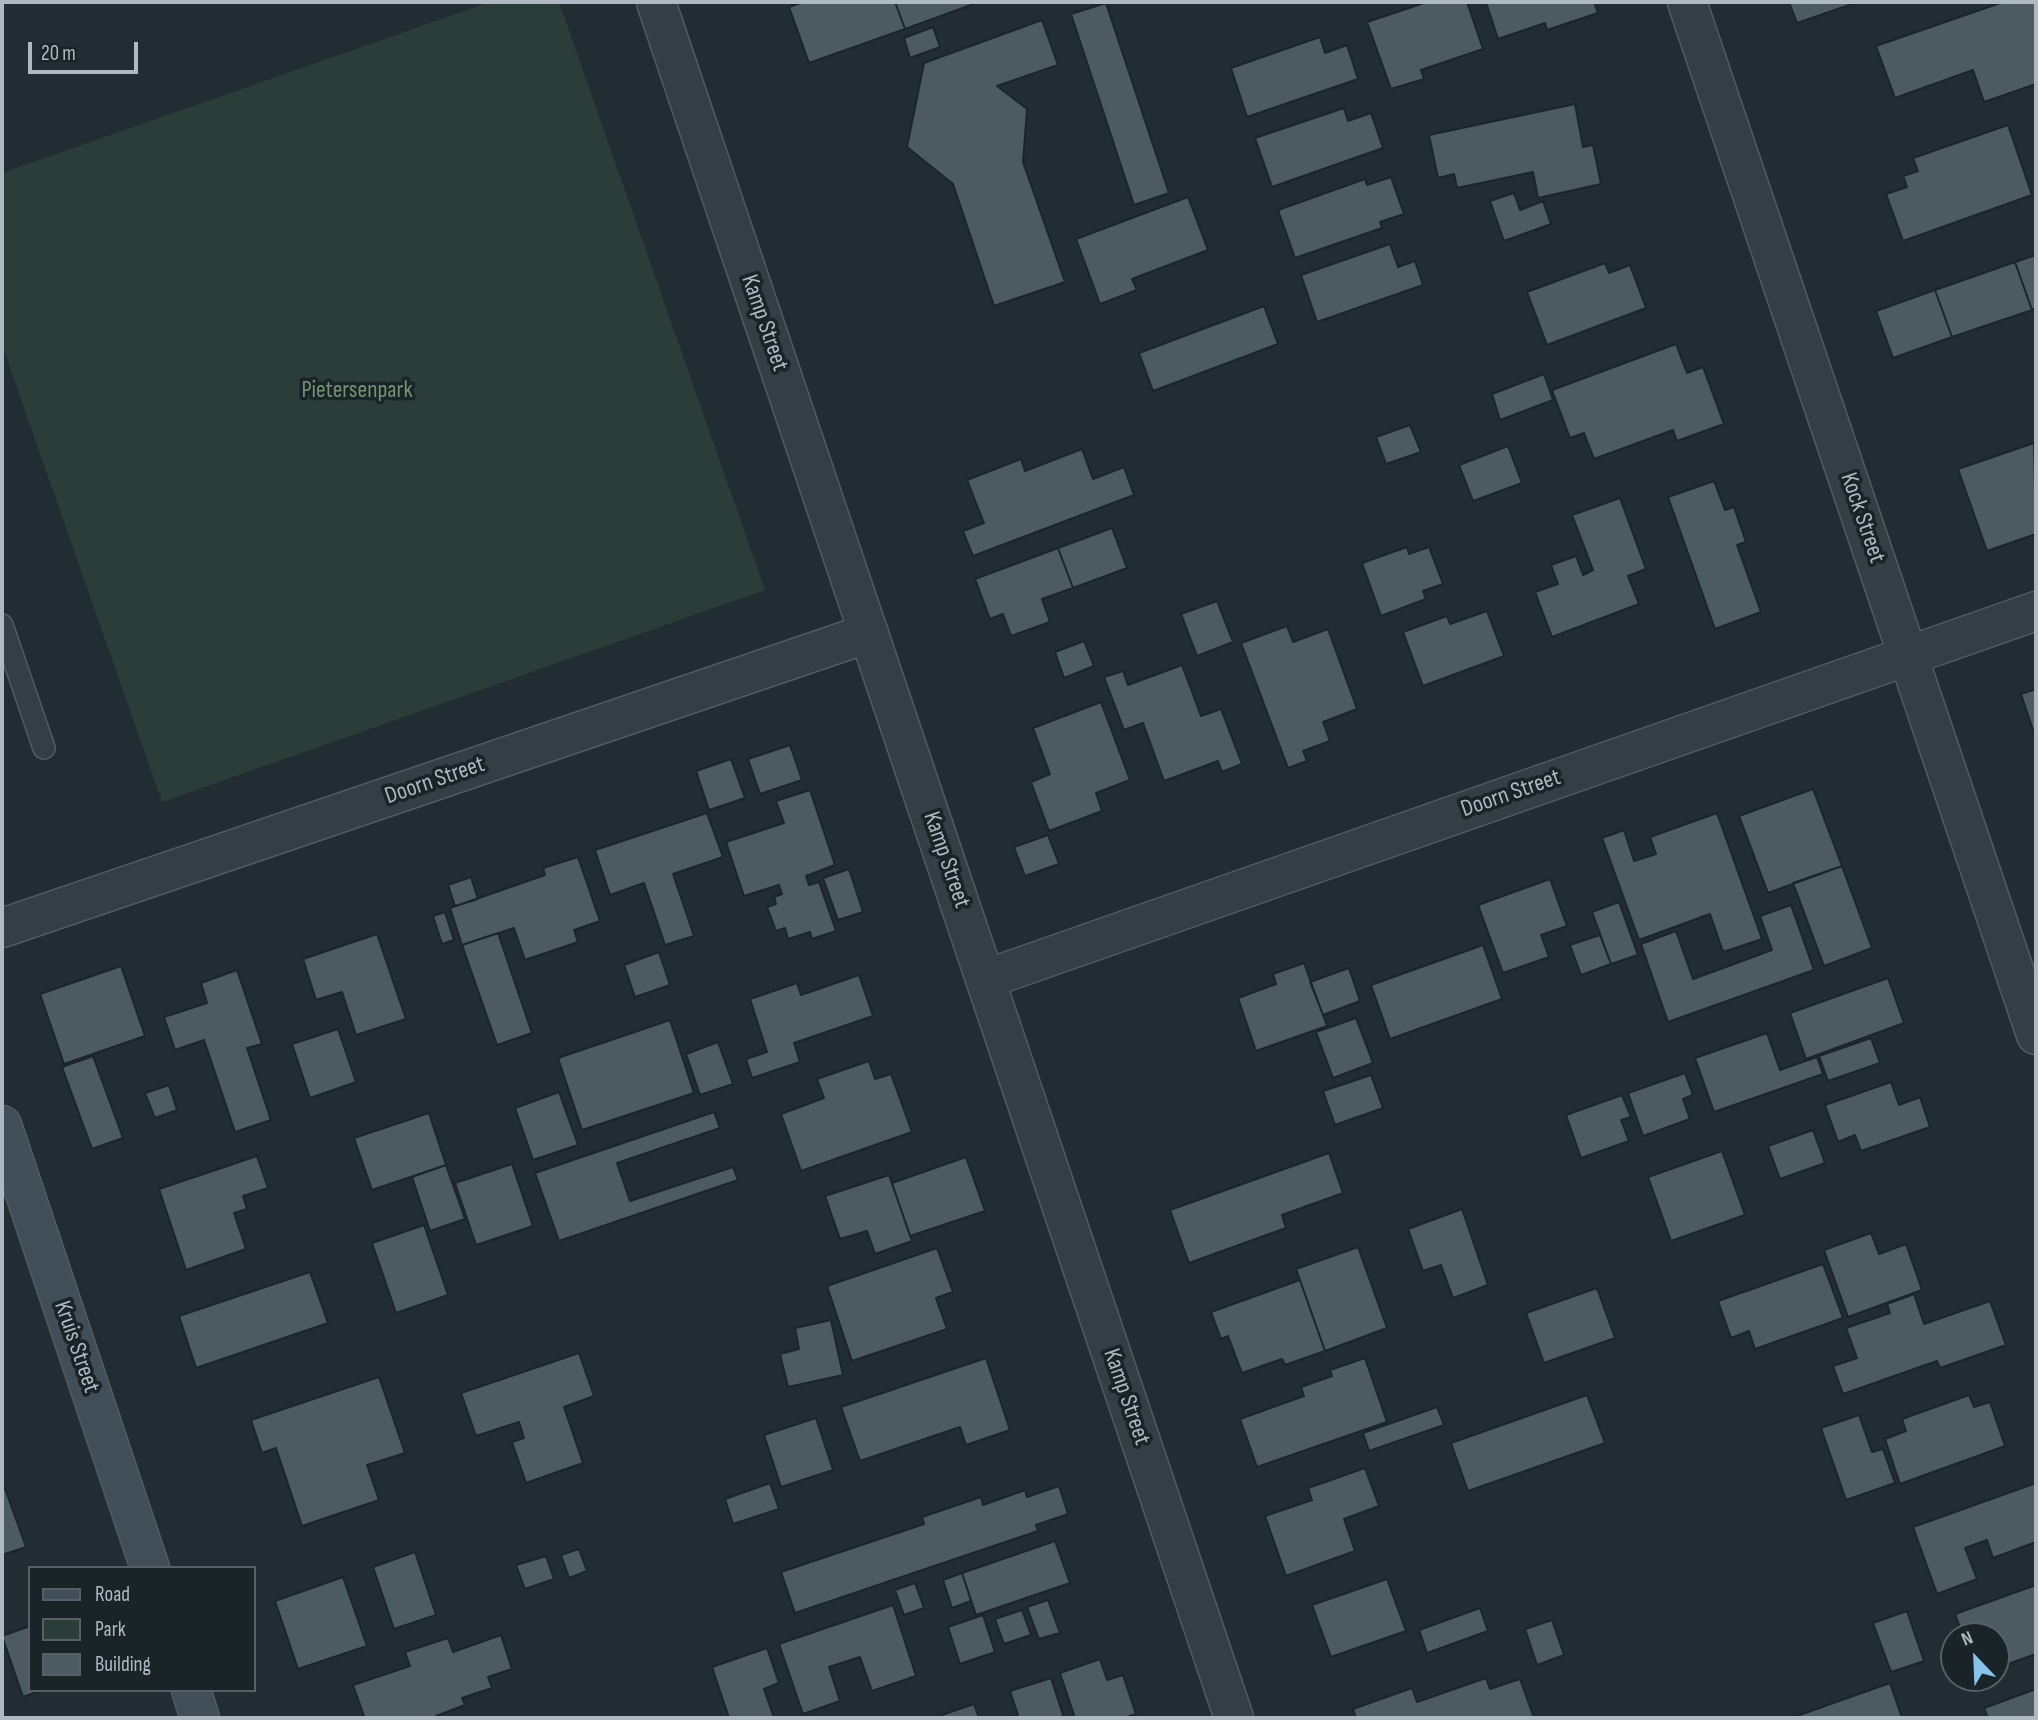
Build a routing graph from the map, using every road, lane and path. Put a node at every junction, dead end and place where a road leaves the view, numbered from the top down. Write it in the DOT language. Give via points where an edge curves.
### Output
graph roads {
  1 [pos="656,2"];
  2 [pos="1687,2"];
  3 [pos="2036,611"];
  4 [pos="2,625"];
  5 [pos="869,633"];
  6 [pos="1909,654"];
  7 [pos="44,748"];
  8 [pos="2,928"];
  9 [pos="986,979"];
  10 [pos="2036,1035"];
  11 [pos="2,1125"];
  12 [pos="149,1566"];
  13 [pos="192,1692"];
  14 [pos="200,1718"];
  15 [pos="1234,1718"];
  1 -- 5 [label="street, Kamp Street"];
  2 -- 6 [label="street, Kock Street"];
  3 -- 6 [label="street, Doorn Street"];
  4 -- 7 [label="lane"];
  5 -- 8 [label="street, Doorn Street"];
  5 -- 9 [label="street, Kamp Street"];
  6 -- 9 [label="street, Doorn Street"];
  6 -- 10 [label="street, Kock Street"];
  9 -- 15 [label="street, Kamp Street"];
  11 -- 12 [label="street, Kruis Street"];
  13 -- 14 [label="street"];
}
